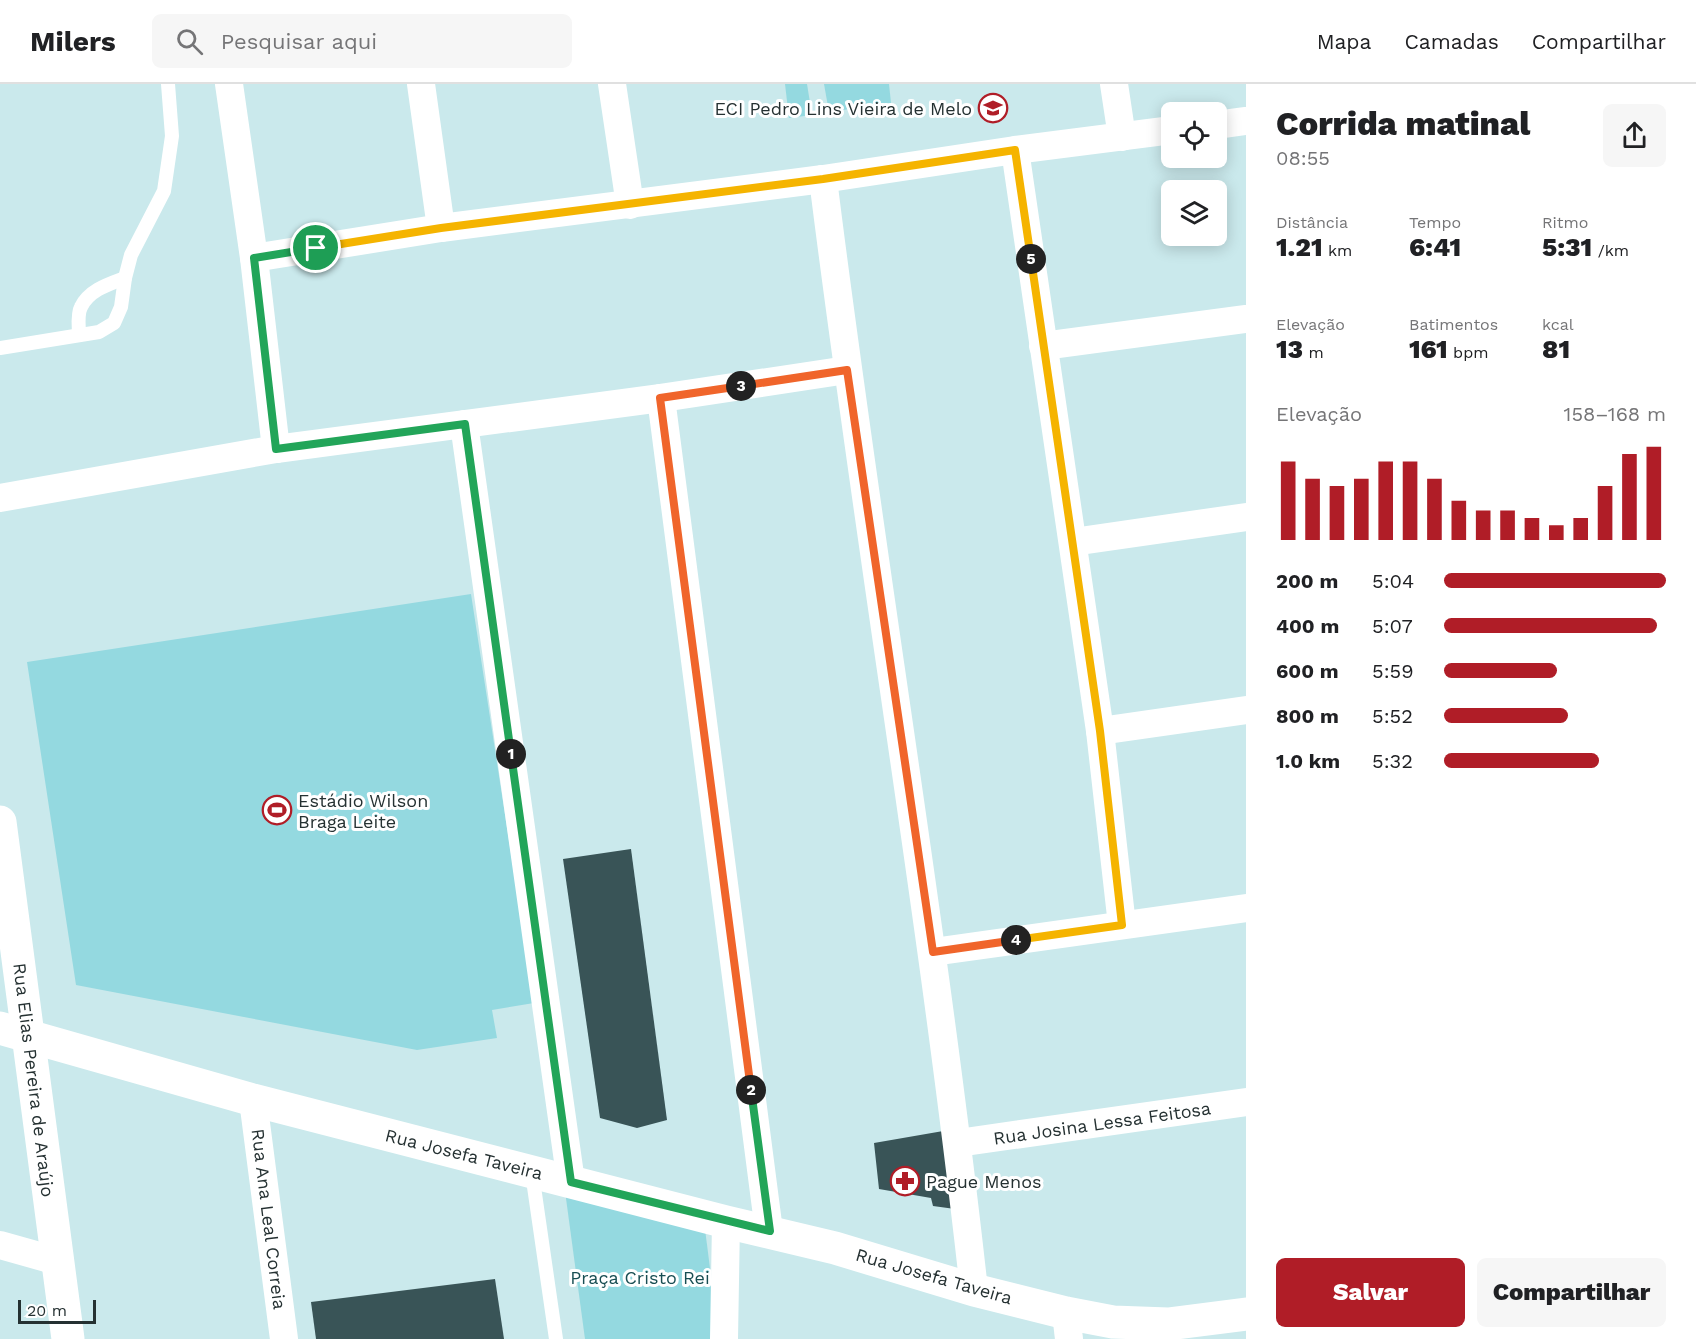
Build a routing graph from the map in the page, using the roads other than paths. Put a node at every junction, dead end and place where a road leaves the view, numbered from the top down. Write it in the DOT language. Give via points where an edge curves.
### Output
graph roads {
  1 [pos="168,84"];
  2 [pos="230,84"];
  3 [pos="421,84"];
  4 [pos="612,84"];
  5 [pos="1114,84"];
  6 [pos="1246,121"];
  7 [pos="1227,124"];
  8 [pos="1161,132"];
  9 [pos="1122,137"];
  10 [pos="1015,150"];
  11 [pos="823,179"];
  12 [pos="630,205"];
  13 [pos="441,228"];
  14 [pos="254,258"];
  15 [pos="124,278"];
  16 [pos="1246,319"];
  17 [pos="79,335"];
  18 [pos="1043,346"];
  19 [pos="0,348"];
  20 [pos="847,370"];
  21 [pos="660,398"];
  22 [pos="465,424"];
  23 [pos="276,449"];
  24 [pos="0,498"];
  25 [pos="1246,517"];
  26 [pos="1073,542"];
  27 [pos="1246,710"];
  28 [pos="1100,731"];
  29 [pos="0,822"];
  30 [pos="1246,908"];
  31 [pos="1122,925"];
  32 [pos="933,952"];
  33 [pos="14,1032"];
  34 [pos="253,1100"];
  35 [pos="1246,1102"];
  36 [pos="958,1143"];
  37 [pos="532,1171"];
  38 [pos="571,1182"];
  39 [pos="726,1222"];
  40 [pos="770,1231"];
  41 [pos="0,1245"];
  42 [pos="57,1260"];
  43 [pos="974,1290"];
  44 [pos="1246,1314"];
  45 [pos="1067,1326"];
  46 [pos="68,1339"];
  47 [pos="284,1339"];
  48 [pos="556,1339"];
  49 [pos="724,1339"];
  1 -- 15 [label="lane" via="172,136 164,191 130,255"];
  2 -- 14 [label="street"];
  3 -- 13 [label="street"];
  4 -- 12 [label="street"];
  5 -- 9 [label="street"];
  6 -- 7 [label="street"];
  8 -- 9 [label="street"];
  9 -- 10 [label="street"];
  10 -- 11 [label="street"];
  10 -- 18 [label="street"];
  11 -- 12 [label="street"];
  11 -- 20 [label="street"];
  12 -- 13 [label="street"];
  13 -- 14 [label="street"];
  14 -- 23 [label="street"];
  15 -- 17 [label="lane" via="89,295 80,308"];
  15 -- 17 [label="lane" via="121,307 114,323 99,332"];
  16 -- 18 [label="street"];
  17 -- 19 [label="lane"];
  18 -- 26 [label="street"];
  20 -- 21 [label="street"];
  20 -- 32 [label="street"];
  21 -- 22 [label="street"];
  21 -- 40 [label="street"];
  22 -- 23 [label="street"];
  22 -- 38 [label="street"];
  23 -- 24 [label="street"];
  25 -- 26 [label="street"];
  26 -- 28 [label="street"];
  27 -- 28 [label="street"];
  28 -- 31 [label="street"];
  29 -- 33 [label="main road, Rua Elias Pereira de Araújo"];
  30 -- 31 [label="street"];
  31 -- 32 [label="street"];
  32 -- 36 [label="street"];
  33 -- 34 [label="main road, Rua Josefa Taveira"];
  33 -- 42 [label="main road, Rua Elias Pereira de Araújo"];
  34 -- 37 [label="main road, Rua Josefa Taveira"];
  34 -- 47 [label="street, Rua Ana Leal Correia"];
  35 -- 36 [label="street, Rua Josina Lessa Feitosa"];
  36 -- 43 [label="street"];
  37 -- 38 [label="main road, Rua Josefa Taveira"];
  37 -- 48 [label="lane"];
  38 -- 39 [label="main road, Rua Josefa Taveira"];
  39 -- 40 [label="main road, Rua Josefa Taveira"];
  39 -- 49 [label="street"];
  40 -- 43 [label="main road, Rua Josefa Taveira"];
  41 -- 42 [label="street"];
  42 -- 46 [label="main road, Rua Elias Pereira de Araújo"];
  43 -- 45 [label="main road, Rua Josefa Taveira"];
  44 -- 45 [label="main road, Rua Josefa Taveira" via="1168,1324 1113,1322"];
}
